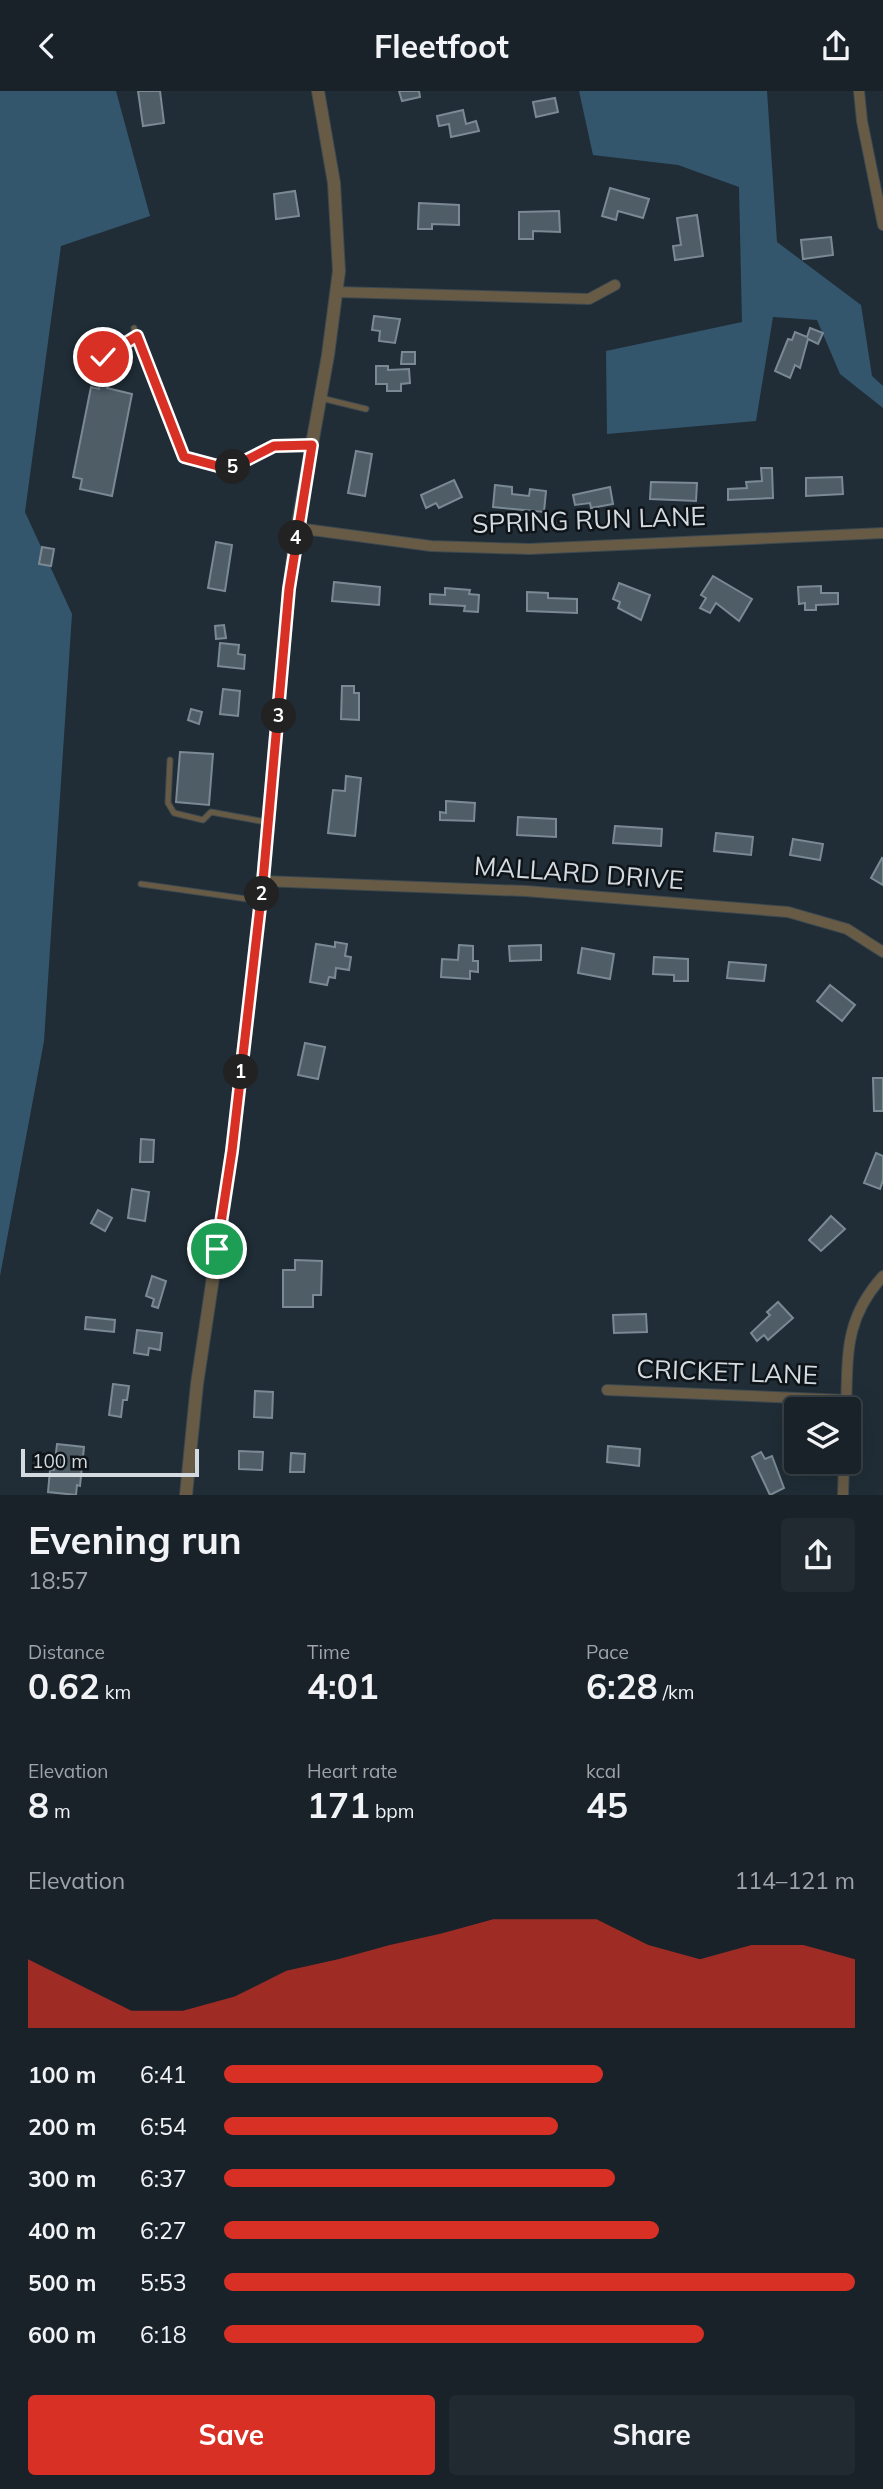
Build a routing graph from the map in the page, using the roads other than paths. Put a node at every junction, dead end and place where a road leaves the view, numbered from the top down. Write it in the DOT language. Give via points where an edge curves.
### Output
graph roads {
  1 [pos="318,91"];
  2 [pos="859,91"];
  3 [pos="883,225"];
  4 [pos="615,285"];
  5 [pos="337,292"];
  6 [pos="134,328"];
  7 [pos="137,336"];
  8 [pos="103,357"];
  9 [pos="321,398"];
  10 [pos="366,409"];
  11 [pos="312,445"];
  12 [pos="297,528"];
  13 [pos="883,533"];
  14 [pos="170,760"];
  15 [pos="269,822"];
  16 [pos="263,881"];
  17 [pos="141,884"];
  18 [pos="261,901"];
  19 [pos="883,952"];
  20 [pos="883,1276"];
  21 [pos="607,1390"];
  22 [pos="847,1397"];
  23 [pos="784,1401"];
  24 [pos="844,1474"];
  25 [pos="186,1495"];
  26 [pos="843,1495"];
  1 -- 5 [label="street" via="334,183"];
  2 -- 3 [label="street"];
  4 -- 5 [label="street" via="589,299"];
  5 -- 9 [label="street"];
  6 -- 7 [label="lane"];
  7 -- 8 [label="lane"];
  7 -- 11 [label="lane" via="184,457 229,469 274,446"];
  9 -- 10 [label="lane"];
  9 -- 11 [label="street"];
  11 -- 12 [label="street"];
  12 -- 13 [label="street, SPRING RUN LANE" via="431,546 529,549"];
  12 -- 15 [label="street"];
  14 -- 15 [label="lane" via="168,803 174,813 203,820 211,812"];
  15 -- 16 [label="street"];
  16 -- 18 [label="street"];
  16 -- 19 [label="street, MALLARD DRIVE" via="526,891 776,910 848,929"];
  17 -- 18 [label="lane"];
  18 -- 25 [label="street"];
  20 -- 22 [label="street" via="853,1319"];
  21 -- 23 [label="street, CRICKET LANE"];
  24 -- 26 [label="street"];
}
